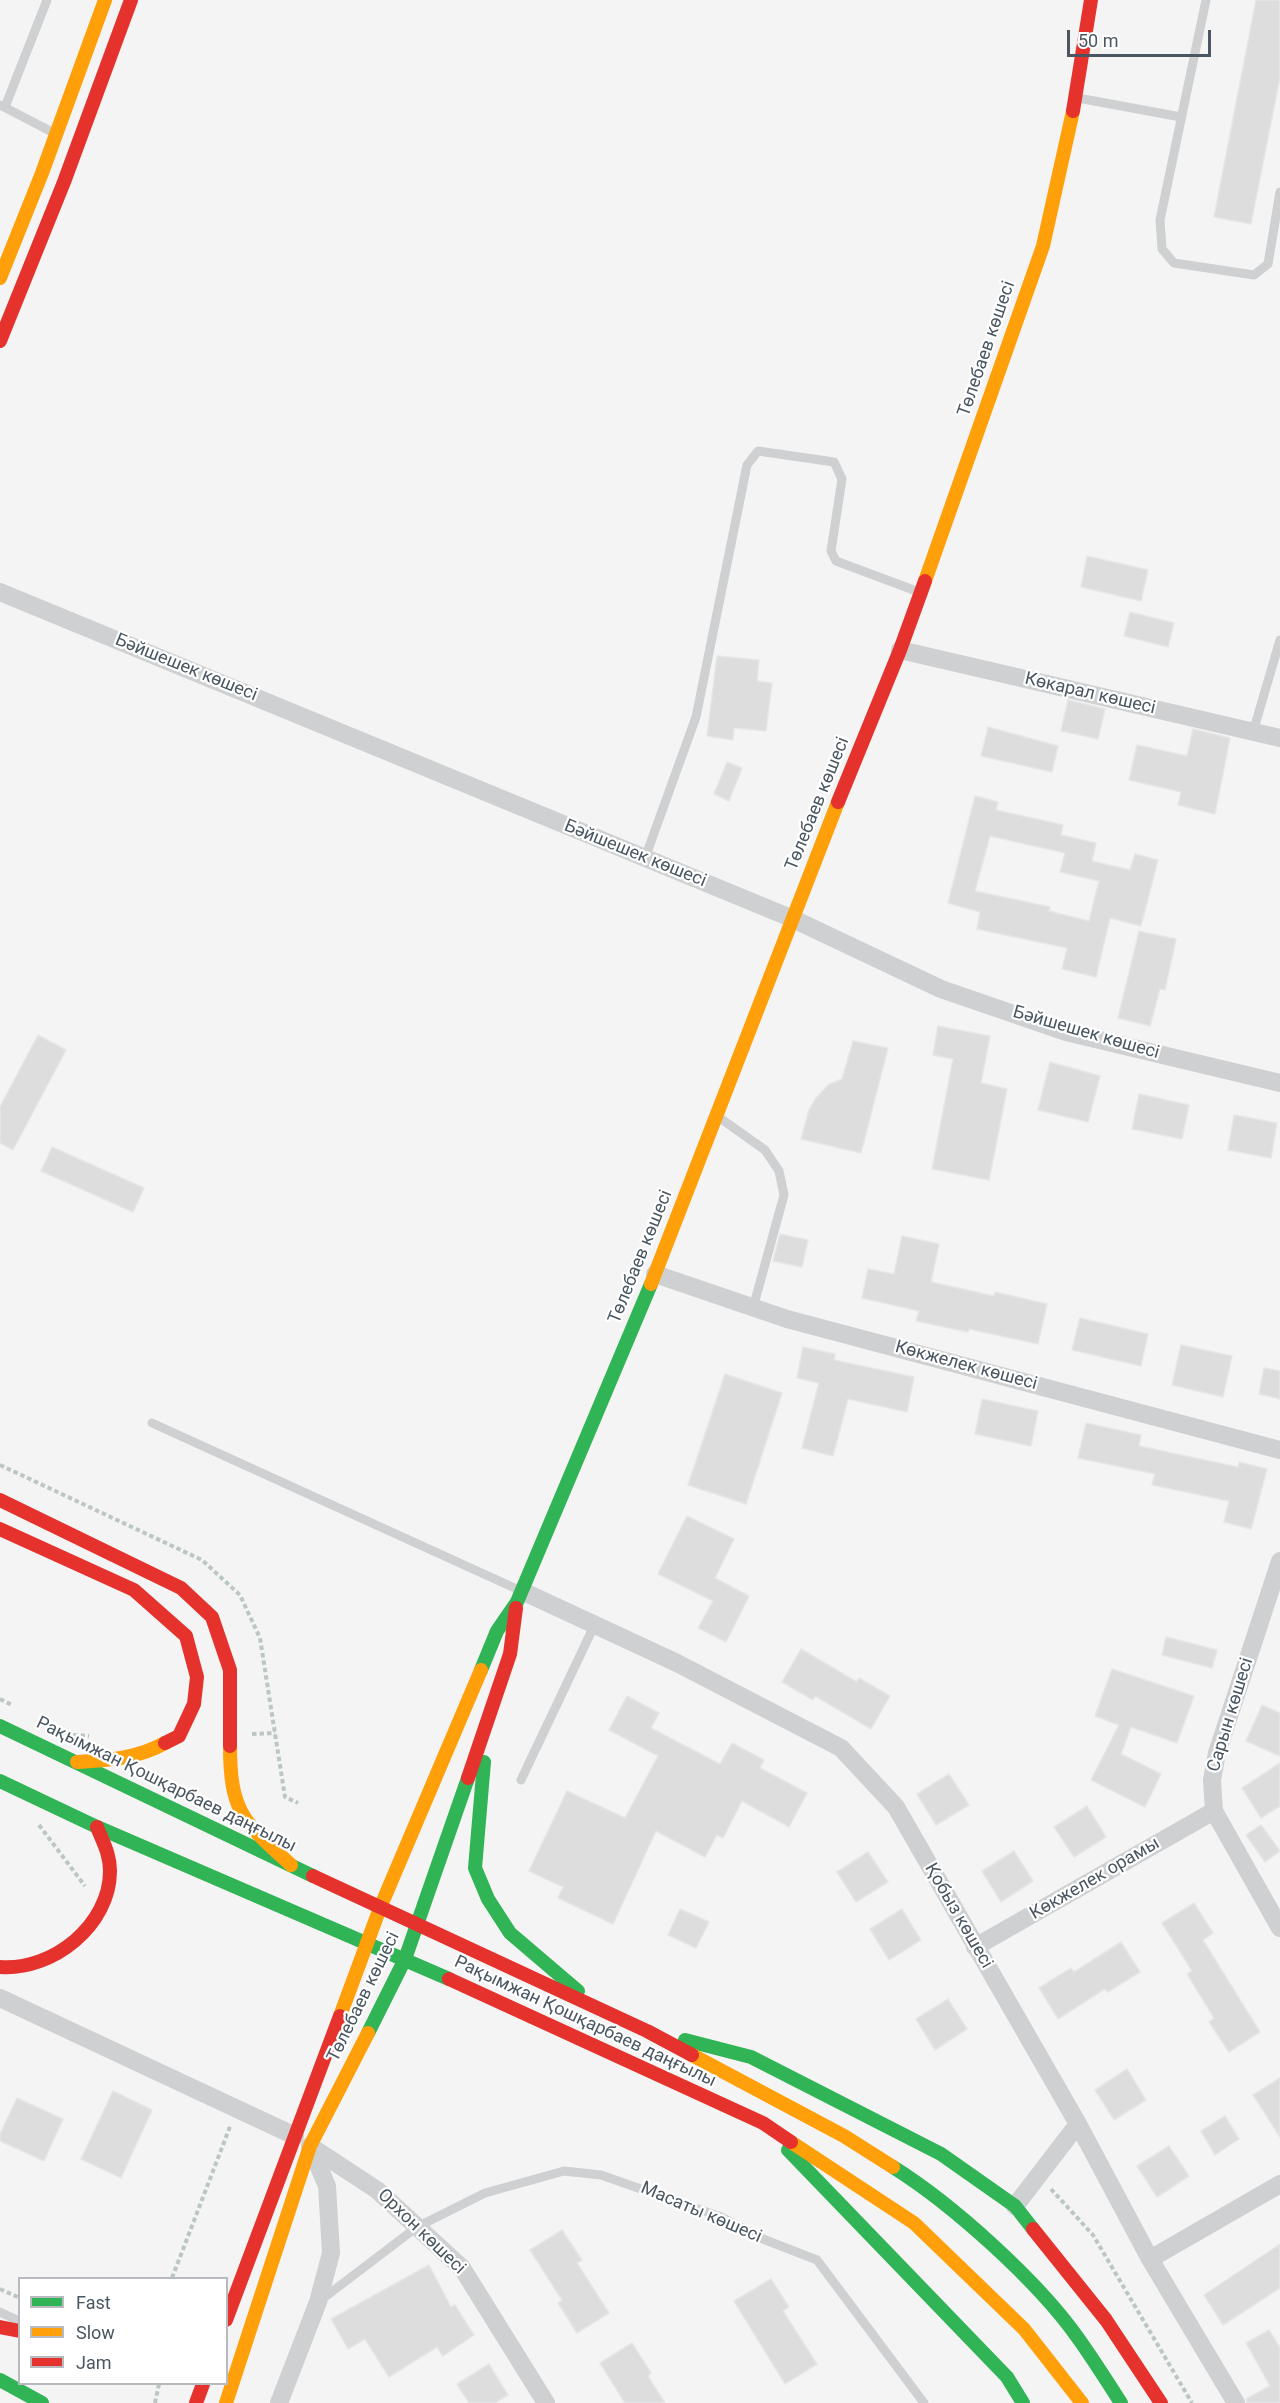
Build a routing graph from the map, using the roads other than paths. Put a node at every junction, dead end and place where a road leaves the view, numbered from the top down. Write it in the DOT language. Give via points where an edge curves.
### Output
graph roads {
  1 [pos="47,0"];
  2 [pos="105,0"];
  3 [pos="131,0"];
  4 [pos="1091,0"];
  5 [pos="1206,0"];
  6 [pos="1076,98"];
  7 [pos="3,106"];
  8 [pos="1181,117"];
  9 [pos="56,134"];
  10 [pos="1280,192"];
  11 [pos="0,278"];
  12 [pos="0,341"];
  13 [pos="0,592"];
  14 [pos="921,593"];
  15 [pos="1280,640"];
  16 [pos="900,650"];
  17 [pos="1253,732"];
  18 [pos="1280,738"];
  19 [pos="645,858"];
  20 [pos="791,918"];
  21 [pos="1280,1083"];
  22 [pos="716,1115"];
  23 [pos="655,1274"];
  24 [pos="753,1308"];
  25 [pos="152,1423"];
  26 [pos="1280,1450"];
  27 [pos="0,1500"];
  28 [pos="0,1529"];
  29 [pos="1280,1561"];
  30 [pos="520,1596"];
  31 [pos="595,1624"];
  32 [pos="486,1725"];
  33 [pos="0,1726"];
  34 [pos="77,1762"];
  35 [pos="521,1780"];
  36 [pos="0,1781"];
  37 [pos="1214,1811"];
  38 [pos="97,1827"];
  39 [pos="291,1865"];
  40 [pos="380,1908"];
  41 [pos="418,1926"];
  42 [pos="1280,1928"];
  43 [pos="367,1944"];
  44 [pos="975,1947"];
  45 [pos="405,1959"];
  46 [pos="0,1967"];
  47 [pos="0,1998"];
  48 [pos="596,2007"];
  49 [pos="646,2031"];
  50 [pos="763,2123"];
  51 [pos="1078,2124"];
  52 [pos="295,2136"];
  53 [pos="310,2146"];
  54 [pos="278,2181"];
  55 [pos="1280,2184"];
  56 [pos="1015,2206"];
  57 [pos="417,2228"];
  58 [pos="1150,2259"];
  59 [pos="228,2278"];
  60 [pos="318,2302"];
  61 [pos="0,2312"];
  62 [pos="228,2315"];
  63 [pos="18,2320"];
  64 [pos="0,2327"];
  65 [pos="18,2331"];
  66 [pos="0,2380"];
  67 [pos="203,2385"];
  68 [pos="42,2403"];
  69 [pos="196,2403"];
  70 [pos="226,2403"];
  71 [pos="279,2403"];
  72 [pos="546,2403"];
  73 [pos="924,2403"];
  74 [pos="1023,2403"];
  75 [pos="1082,2403"];
  76 [pos="1121,2403"];
  77 [pos="1161,2403"];
  78 [pos="1236,2403"];
  1 -- 7 [label="lane"];
  2 -- 9 [label="main road"];
  3 -- 12 [label="main road"];
  4 -- 6 [label="main road, Төлебаев көшесі"];
  5 -- 8 [label="lane"];
  6 -- 8 [label="lane"];
  6 -- 14 [label="main road, Төлебаев көшесі" via="1043,246"];
  7 -- 9 [label="lane"];
  8 -- 10 [label="lane" via="1160,220 1162,249 1174,263 1254,274 1268,264"];
  9 -- 11 [label="main road"];
  13 -- 19 [label="street, Бәйшешек көшесі"];
  14 -- 16 [label="main road, Төлебаев көшесі"];
  14 -- 19 [label="lane" via="836,561 831,551 842,479 834,462 758,451 747,465 696,717"];
  15 -- 17 [label="lane"];
  16 -- 17 [label="street, Көкарал көшесі"];
  16 -- 20 [label="main road, Төлебаев көшесі"];
  17 -- 18 [label="street, Көкарал көшесі"];
  19 -- 20 [label="street, Бәйшешек көшесі"];
  20 -- 21 [label="street, Бәйшешек көшесі" via="941,989 1054,1028"];
  20 -- 22 [label="main road, Төлебаев көшесі"];
  22 -- 23 [label="main road, Төлебаев көшесі"];
  22 -- 24 [label="lane" via="765,1150 782,1183 784,1195"];
  23 -- 24 [label="street, Көкжелек көшесі"];
  23 -- 30 [label="main road, Төлебаев көшесі"];
  24 -- 26 [label="street, Көкжелек көшесі"];
  25 -- 30 [label="lane"];
  27 -- 39 [label="main road" via="181,1588 212,1617 230,1670 230,1773 237,1808 248,1826"];
  28 -- 34 [label="main road" via="134,1590 186,1636 197,1677 194,1704 179,1736 118,1760"];
  29 -- 37 [label="street, Сарын көшесі" via="1217,1753 1212,1780"];
  30 -- 31 [label="street, Қобыз көшесі"];
  30 -- 32 [label="main road, Төлебаев көшесі" via="510,1654"];
  30 -- 40 [label="main road, Төлебаев көшесі" via="497,1631"];
  31 -- 35 [label="lane"];
  31 -- 44 [label="street, Қобыз көшесі" via="841,1748 896,1807"];
  32 -- 41 [label="main road, Төлебаев көшесі"];
  32 -- 48 [label="main road" via="476,1868 488,1899 510,1933"];
  33 -- 34 [label="main road, Рақымжан Қошқарбаев даңғылы"];
  34 -- 39 [label="main road, Рақымжан Қошқарбаев даңғылы"];
  36 -- 38 [label="main road, Рақымжан Қошқарбаев даңғылы"];
  37 -- 42 [label="street, Сарын көшесі"];
  37 -- 44 [label="street, Көкжелек орамы"];
  38 -- 43 [label="main road, Рақымжан Қошқарбаев даңғылы"];
  38 -- 46 [label="main road" via="108,1852 110,1880 103,1906 89,1930 68,1948 43,1959"];
  39 -- 40 [label="main road, Рақымжан Қошқарбаев даңғылы"];
  40 -- 41 [label="main road, Рақымжан Қошқарбаев даңғылы"];
  40 -- 43 [label="main road, Төлебаев көшесі"];
  41 -- 45 [label="main road, Төлебаев көшесі"];
  41 -- 48 [label="main road, Рақымжан Қошқарбаев даңғылы"];
  43 -- 45 [label="main road, Рақымжан Қошқарбаев даңғылы"];
  43 -- 52 [label="main road, Төлебаев көшесі"];
  44 -- 51 [label="street, Қобыз көшесі"];
  45 -- 50 [label="main road, Рақымжан Қошқарбаев даңғылы"];
  45 -- 53 [label="main road, Төлебаев көшесі"];
  47 -- 52 [label="street"];
  48 -- 49 [label="main road, Рақымжан Қошқарбаев даңғылы"];
  49 -- 56 [label="main road" via="750,2057 941,2154"];
  49 -- 76 [label="main road, Рақымжан Қошқарбаев даңғылы" via="844,2136 914,2180 1032,2284 1077,2336"];
  50 -- 74 [label="main road" via="1007,2377"];
  50 -- 75 [label="main road, Рақымжан Қошқарбаев даңғылы" via="914,2223 1024,2329"];
  51 -- 56 [label="street"];
  51 -- 58 [label="street, Қобыз көшесі"];
  52 -- 54 [label="main road, Төлебаев көшесі"];
  53 -- 57 [label="street, Орхон көшесі" via="377,2190"];
  53 -- 60 [label="street" via="327,2186 331,2253"];
  53 -- 70 [label="main road, Төлебаев көшесі"];
  54 -- 59 [label="main road"];
  54 -- 62 [label="main road, Төлебаев көшесі"];
  55 -- 58 [label="street"];
  56 -- 77 [label="main road" via="1106,2320"];
  57 -- 60 [label="lane, Масаты көшесі"];
  57 -- 72 [label="street, Орхон көшесі" via="462,2268"];
  57 -- 73 [label="lane, Масаты көшесі" via="485,2193 564,2171 600,2175 657,2193 817,2260"];
  58 -- 78 [label="street, Қобыз көшесі"];
  60 -- 71 [label="street"];
  61 -- 63 [label="lane"];
  64 -- 65 [label="main road"];
  66 -- 68 [label="main road"];
  67 -- 69 [label="main road"];
}
